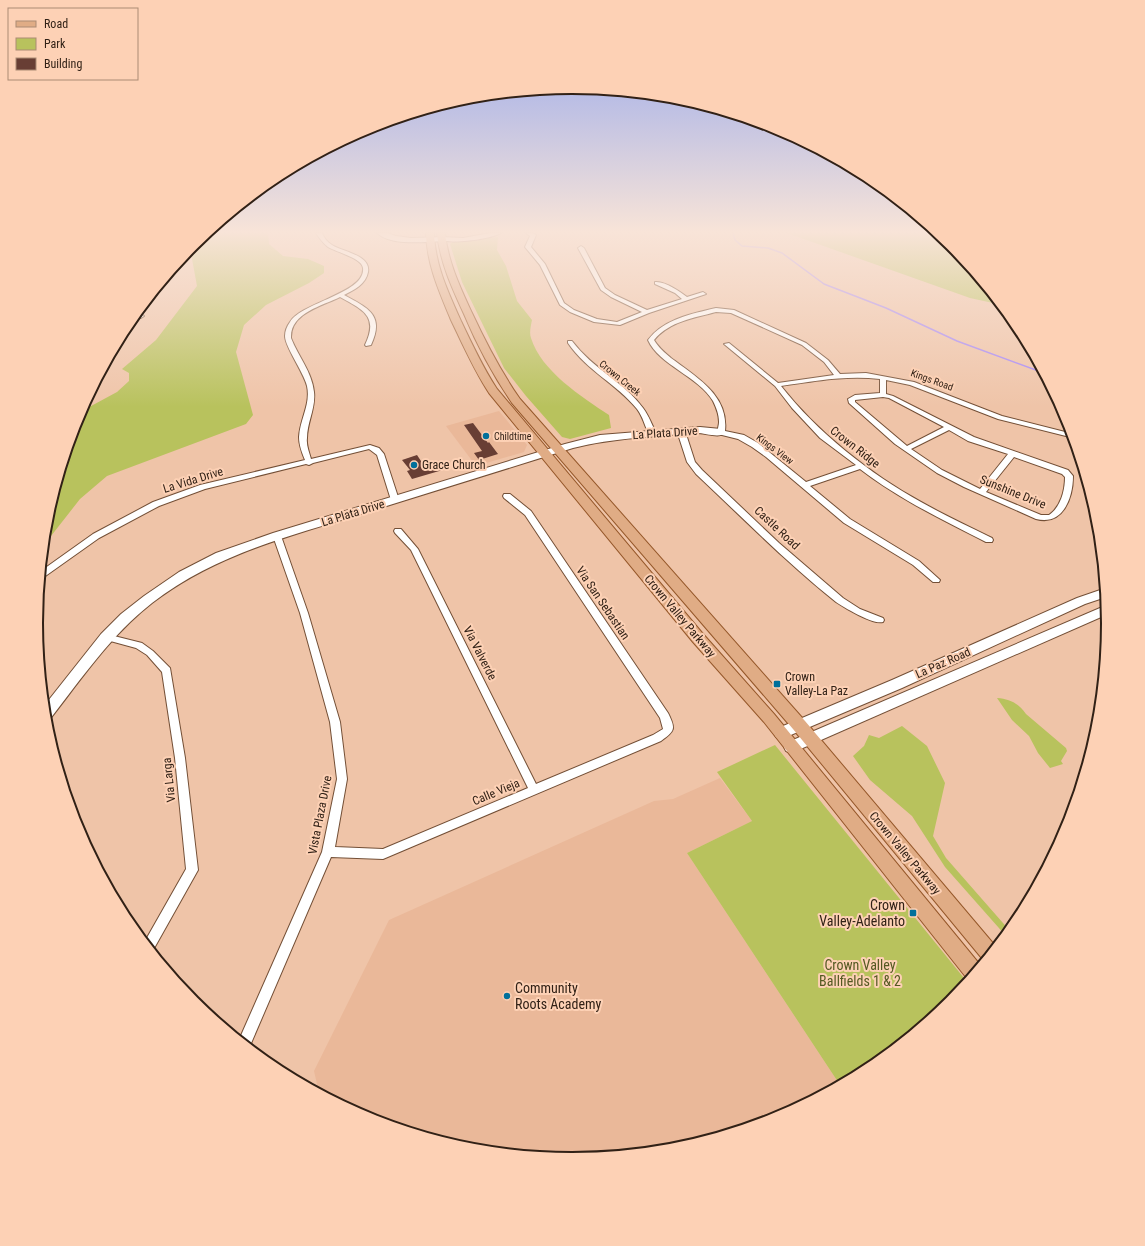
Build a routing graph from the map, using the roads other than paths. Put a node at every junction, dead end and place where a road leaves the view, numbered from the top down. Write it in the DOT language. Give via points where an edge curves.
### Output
graph roads {
  1 [pos="346,291"];
  2 [pos="444,291"];
  3 [pos="458,291"];
  4 [pos="556,291"];
  5 [pos="606,291"];
  6 [pos="675,291"];
  7 [pos="703,294"];
  8 [pos="340,295"];
  9 [pos="685,299"];
  10 [pos="647,312"];
  11 [pos="570,342"];
  12 [pos="726,344"];
  13 [pos="368,345"];
  14 [pos="838,376"];
  15 [pos="883,377"];
  16 [pos="777,385"];
  17 [pos="883,395"];
  18 [pos="948,428"];
  19 [pos="681,431"];
  20 [pos="721,432"];
  21 [pos="652,433"];
  22 [pos="1067,434"];
  23 [pos="558,448"];
  24 [pos="906,449"];
  25 [pos="543,453"];
  26 [pos="1012,454"];
  27 [pos="308,463"];
  28 [pos="861,466"];
  29 [pos="806,485"];
  30 [pos="982,492"];
  31 [pos="507,496"];
  32 [pos="394,500"];
  33 [pos="398,531"];
  34 [pos="277,536"];
  35 [pos="989,540"];
  36 [pos="46,571"];
  37 [pos="936,580"];
  38 [pos="1101,594"];
  39 [pos="1102,612"];
  40 [pos="880,620"];
  41 [pos="106,637"];
  42 [pos="50,708"];
  43 [pos="799,726"];
  44 [pos="668,731"];
  45 [pos="786,740"];
  46 [pos="810,740"];
  47 [pos="534,790"];
  48 [pos="328,852"];
  49 [pos="151,943"];
  50 [pos="987,952"];
  51 [pos="972,971"];
  52 [pos="246,1040"];
  1 -- 8 [label="street"];
  2 -- 25 [label="main road, Crown Valley Parkway" via="482,375"];
  3 -- 23 [label="main road, Crown Valley Parkway" via="495,370 516,401"];
  4 -- 10 [label="street" via="562,304 596,321 618,324"];
  5 -- 10 [label="street"];
  6 -- 9 [label="street"];
  7 -- 9 [label="street"];
  8 -- 13 [label="street" via="360,305 375,323 374,335"];
  8 -- 27 [label="street" via="307,309 294,319 288,328 288,338 308,379 311,392 302,438"];
  9 -- 10 [label="street"];
  11 -- 21 [label="street, Crown Creek" via="588,364 639,406"];
  12 -- 16 [label="street, Crown Ridge"];
  14 -- 15 [label="street, Kings Road"];
  14 -- 16 [label="street, Kings Road"];
  14 -- 20 [label="street" via="826,361 804,344 732,311 723,309 706,312 670,324 654,336 651,340 653,345 694,376 716,402 722,420"];
  15 -- 17 [label="street"];
  15 -- 22 [label="street, Kings Road" via="912,382 1000,418"];
  16 -- 28 [label="street, Crown Ridge" via="794,407 823,436"];
  17 -- 18 [label="street, Sunshine Drive"];
  17 -- 24 [label="street, Sunshine Drive" via="855,397 851,399 852,404"];
  18 -- 24 [label="street"];
  18 -- 26 [label="street, Sunshine Drive"];
  19 -- 20 [label="street, La Plata Drive"];
  19 -- 21 [label="street, La Plata Drive"];
  19 -- 40 [label="street, Castle Road" via="691,462 699,472 776,545 840,600 857,611"];
  20 -- 29 [label="street, Kings View" via="741,437 755,445"];
  21 -- 23 [label="street, La Plata Drive" via="600,438"];
  23 -- 25 [label="street, La Plata Drive"];
  23 -- 43 [label="main road, Crown Valley Parkway"];
  24 -- 30 [label="street, Sunshine Drive" via="946,475"];
  25 -- 32 [label="street, La Plata Drive"];
  25 -- 45 [label="main road, Crown Valley Parkway"];
  26 -- 30 [label="street"];
  26 -- 30 [label="street, Sunshine Drive" via="1065,472 1069,476 1066,495 1054,516 1039,517"];
  27 -- 32 [label="street, La Vida Drive" via="370,447 380,454"];
  27 -- 36 [label="street, La Vida Drive" via="203,487 156,504 96,536"];
  28 -- 29 [label="street"];
  28 -- 35 [label="street, Crown Ridge" via="898,493"];
  29 -- 37 [label="street, Kings View" via="847,521 916,563"];
  31 -- 44 [label="street, Via San Sebastian" via="528,513 664,716"];
  32 -- 34 [label="street, La Plata Drive"];
  33 -- 47 [label="street, Via Valverde" via="414,549"];
  34 -- 41 [label="street, La Plata Drive" via="220,556 183,576 148,599"];
  34 -- 48 [label="street, Vista Plaza Drive" via="304,613 335,722 342,779"];
  38 -- 43 [label="street, La Paz Road"];
  39 -- 46 [label="street, La Paz Road"];
  41 -- 42 [label="street, La Plata Drive"];
  41 -- 49 [label="street, Via Larga" via="139,645 167,671 180,758 192,870"];
  43 -- 45 [label="street, La Paz Road"];
  43 -- 46 [label="main road, Crown Valley Parkway"];
  44 -- 47 [label="street, Calle Vieja" via="658,738"];
  45 -- 46 [label="street, La Paz Road"];
  45 -- 51 [label="main road, Crown Valley Parkway"];
  46 -- 50 [label="main road, Crown Valley Parkway"];
  47 -- 48 [label="street, Calle Vieja" via="383,854"];
  48 -- 52 [label="street, Vista Plaza Drive"];
}
